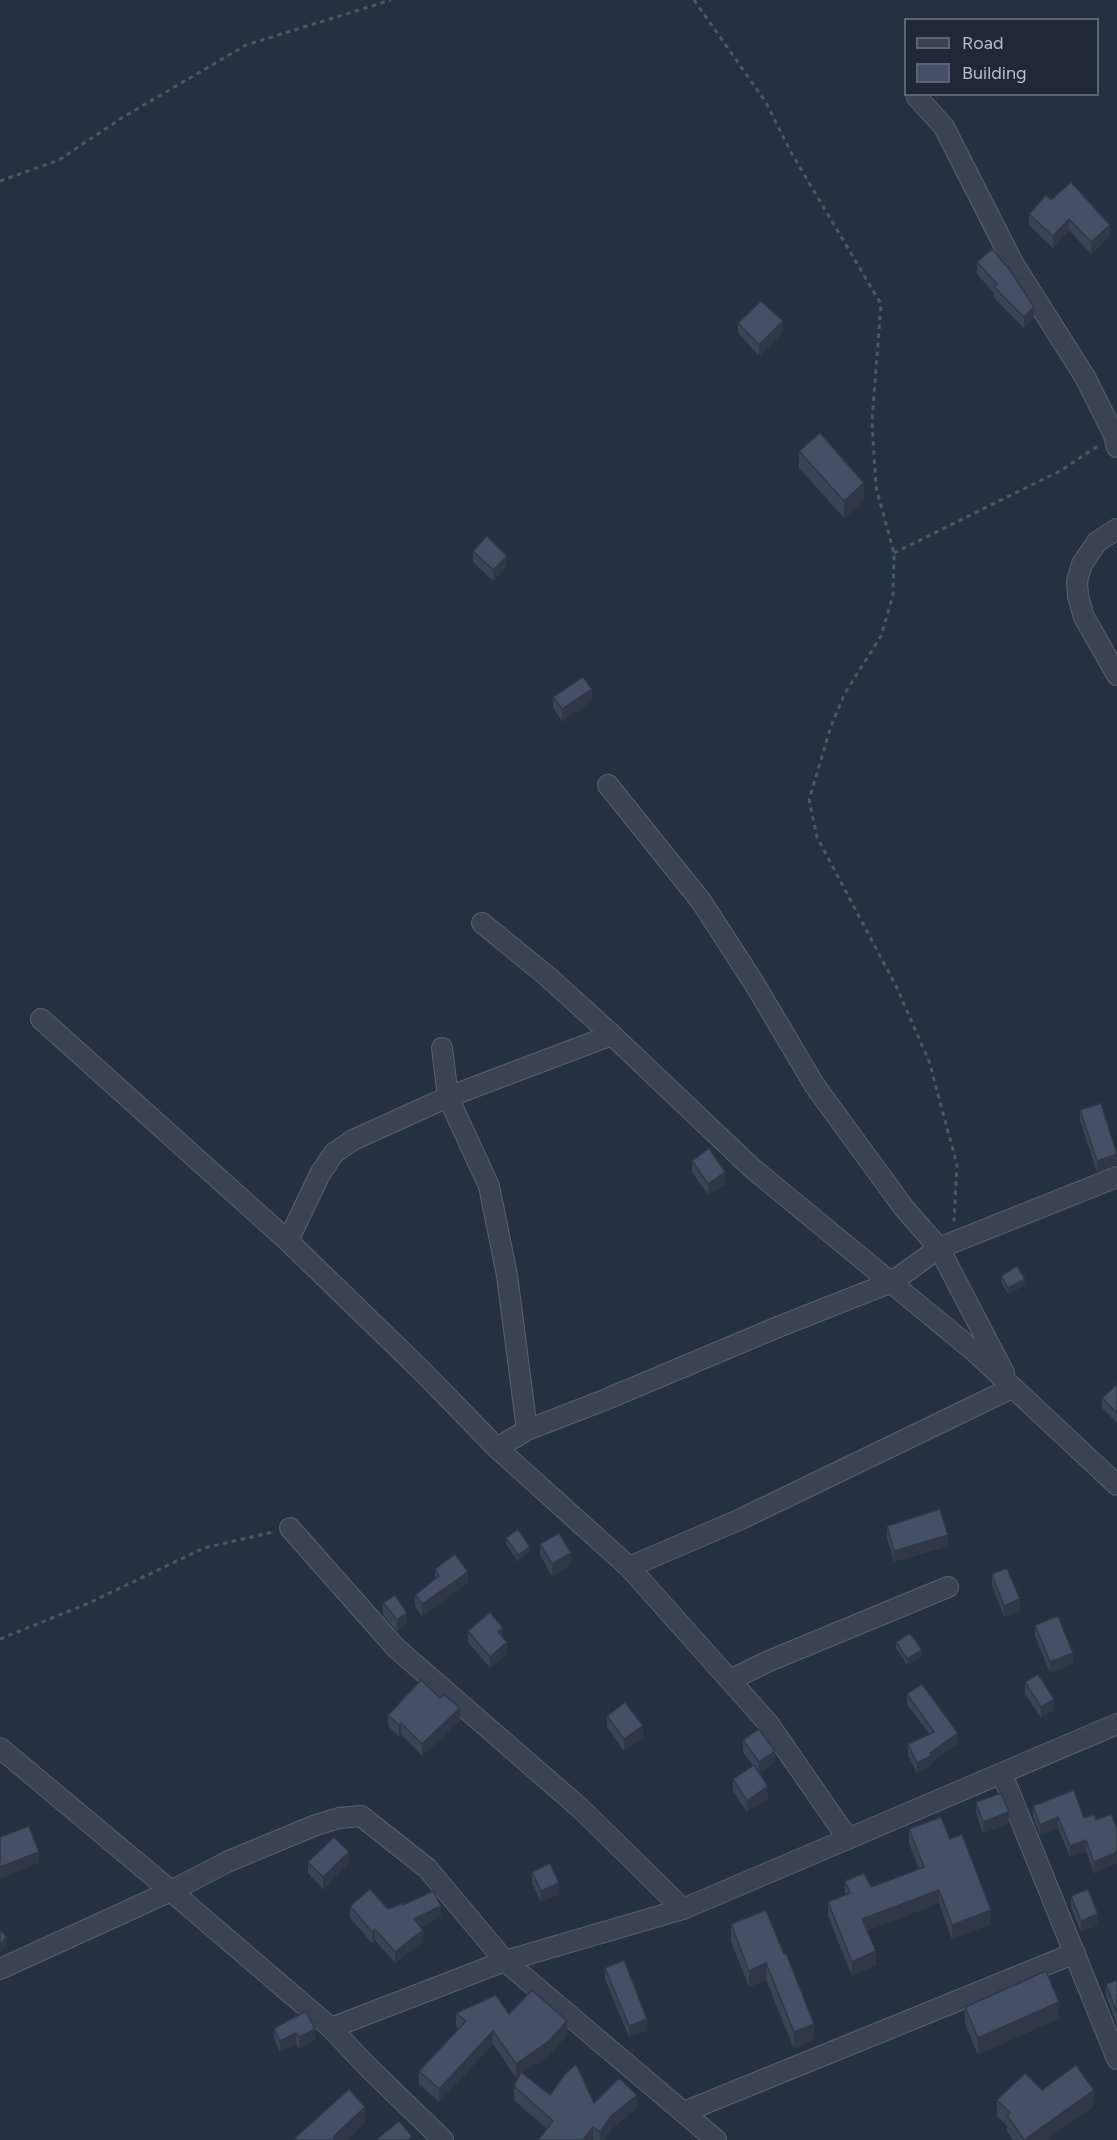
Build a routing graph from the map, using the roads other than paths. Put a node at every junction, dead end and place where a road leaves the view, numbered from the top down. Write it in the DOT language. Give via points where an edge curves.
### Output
graph roads {
  1 [pos="917,97"];
  2 [pos="1116,441"];
  3 [pos="1117,529"];
  4 [pos="1117,675"];
  5 [pos="608,785"];
  6 [pos="483,923"];
  7 [pos="41,1019"];
  8 [pos="612,1035"];
  9 [pos="442,1048"];
  10 [pos="448,1097"];
  11 [pos="1117,1177"];
  12 [pos="288,1241"];
  13 [pos="946,1245"];
  14 [pos="892,1282"];
  15 [pos="1012,1388"];
  16 [pos="527,1431"];
  17 [pos="497,1448"];
  18 [pos="1117,1485"];
  19 [pos="290,1528"];
  20 [pos="629,1567"];
  21 [pos="948,1587"];
  22 [pos="730,1680"];
  23 [pos="1117,1724"];
  24 [pos="0,1748"];
  25 [pos="1002,1774"];
  26 [pos="848,1839"];
  27 [pos="171,1891"];
  28 [pos="683,1909"];
  29 [pos="1075,1953"];
  30 [pos="505,1961"];
  31 [pos="0,1969"];
  32 [pos="330,2028"];
  33 [pos="1117,2059"];
  34 [pos="684,2112"];
  35 [pos="443,2140"];
  36 [pos="716,2140"];
  1 -- 2 [label="street" via="944,127 1012,263 1085,377"];
  3 -- 4 [label="street" via="1096,542 1077,581 1084,617"];
  5 -- 13 [label="street" via="701,901 815,1086 904,1208"];
  6 -- 8 [label="street"];
  7 -- 12 [label="street"];
  8 -- 10 [label="street"];
  8 -- 14 [label="street" via="752,1168"];
  9 -- 10 [label="street"];
  10 -- 12 [label="street" via="353,1140 334,1153"];
  10 -- 16 [label="street" via="489,1186 507,1275"];
  11 -- 13 [label="street"];
  12 -- 17 [label="street"];
  13 -- 14 [label="street"];
  13 -- 15 [label="street"];
  14 -- 15 [label="street"];
  14 -- 16 [label="street"];
  15 -- 18 [label="street"];
  15 -- 20 [label="street" via="741,1519"];
  16 -- 17 [label="street"];
  17 -- 20 [label="street"];
  19 -- 28 [label="street" via="396,1648 580,1808"];
  20 -- 22 [label="street"];
  21 -- 22 [label="street" via="769,1660"];
  22 -- 26 [label="street" via="768,1723"];
  23 -- 25 [label="street"];
  24 -- 27 [label="street"];
  25 -- 26 [label="street"];
  25 -- 29 [label="street"];
  26 -- 28 [label="street"];
  27 -- 30 [label="street" via="229,1861 316,1825 361,1816 427,1868"];
  27 -- 31 [label="street"];
  27 -- 32 [label="street"];
  28 -- 30 [label="street"];
  29 -- 33 [label="street"];
  29 -- 34 [label="street"];
  30 -- 32 [label="street"];
  30 -- 34 [label="street"];
  32 -- 35 [label="street"];
  34 -- 36 [label="street"];
}
